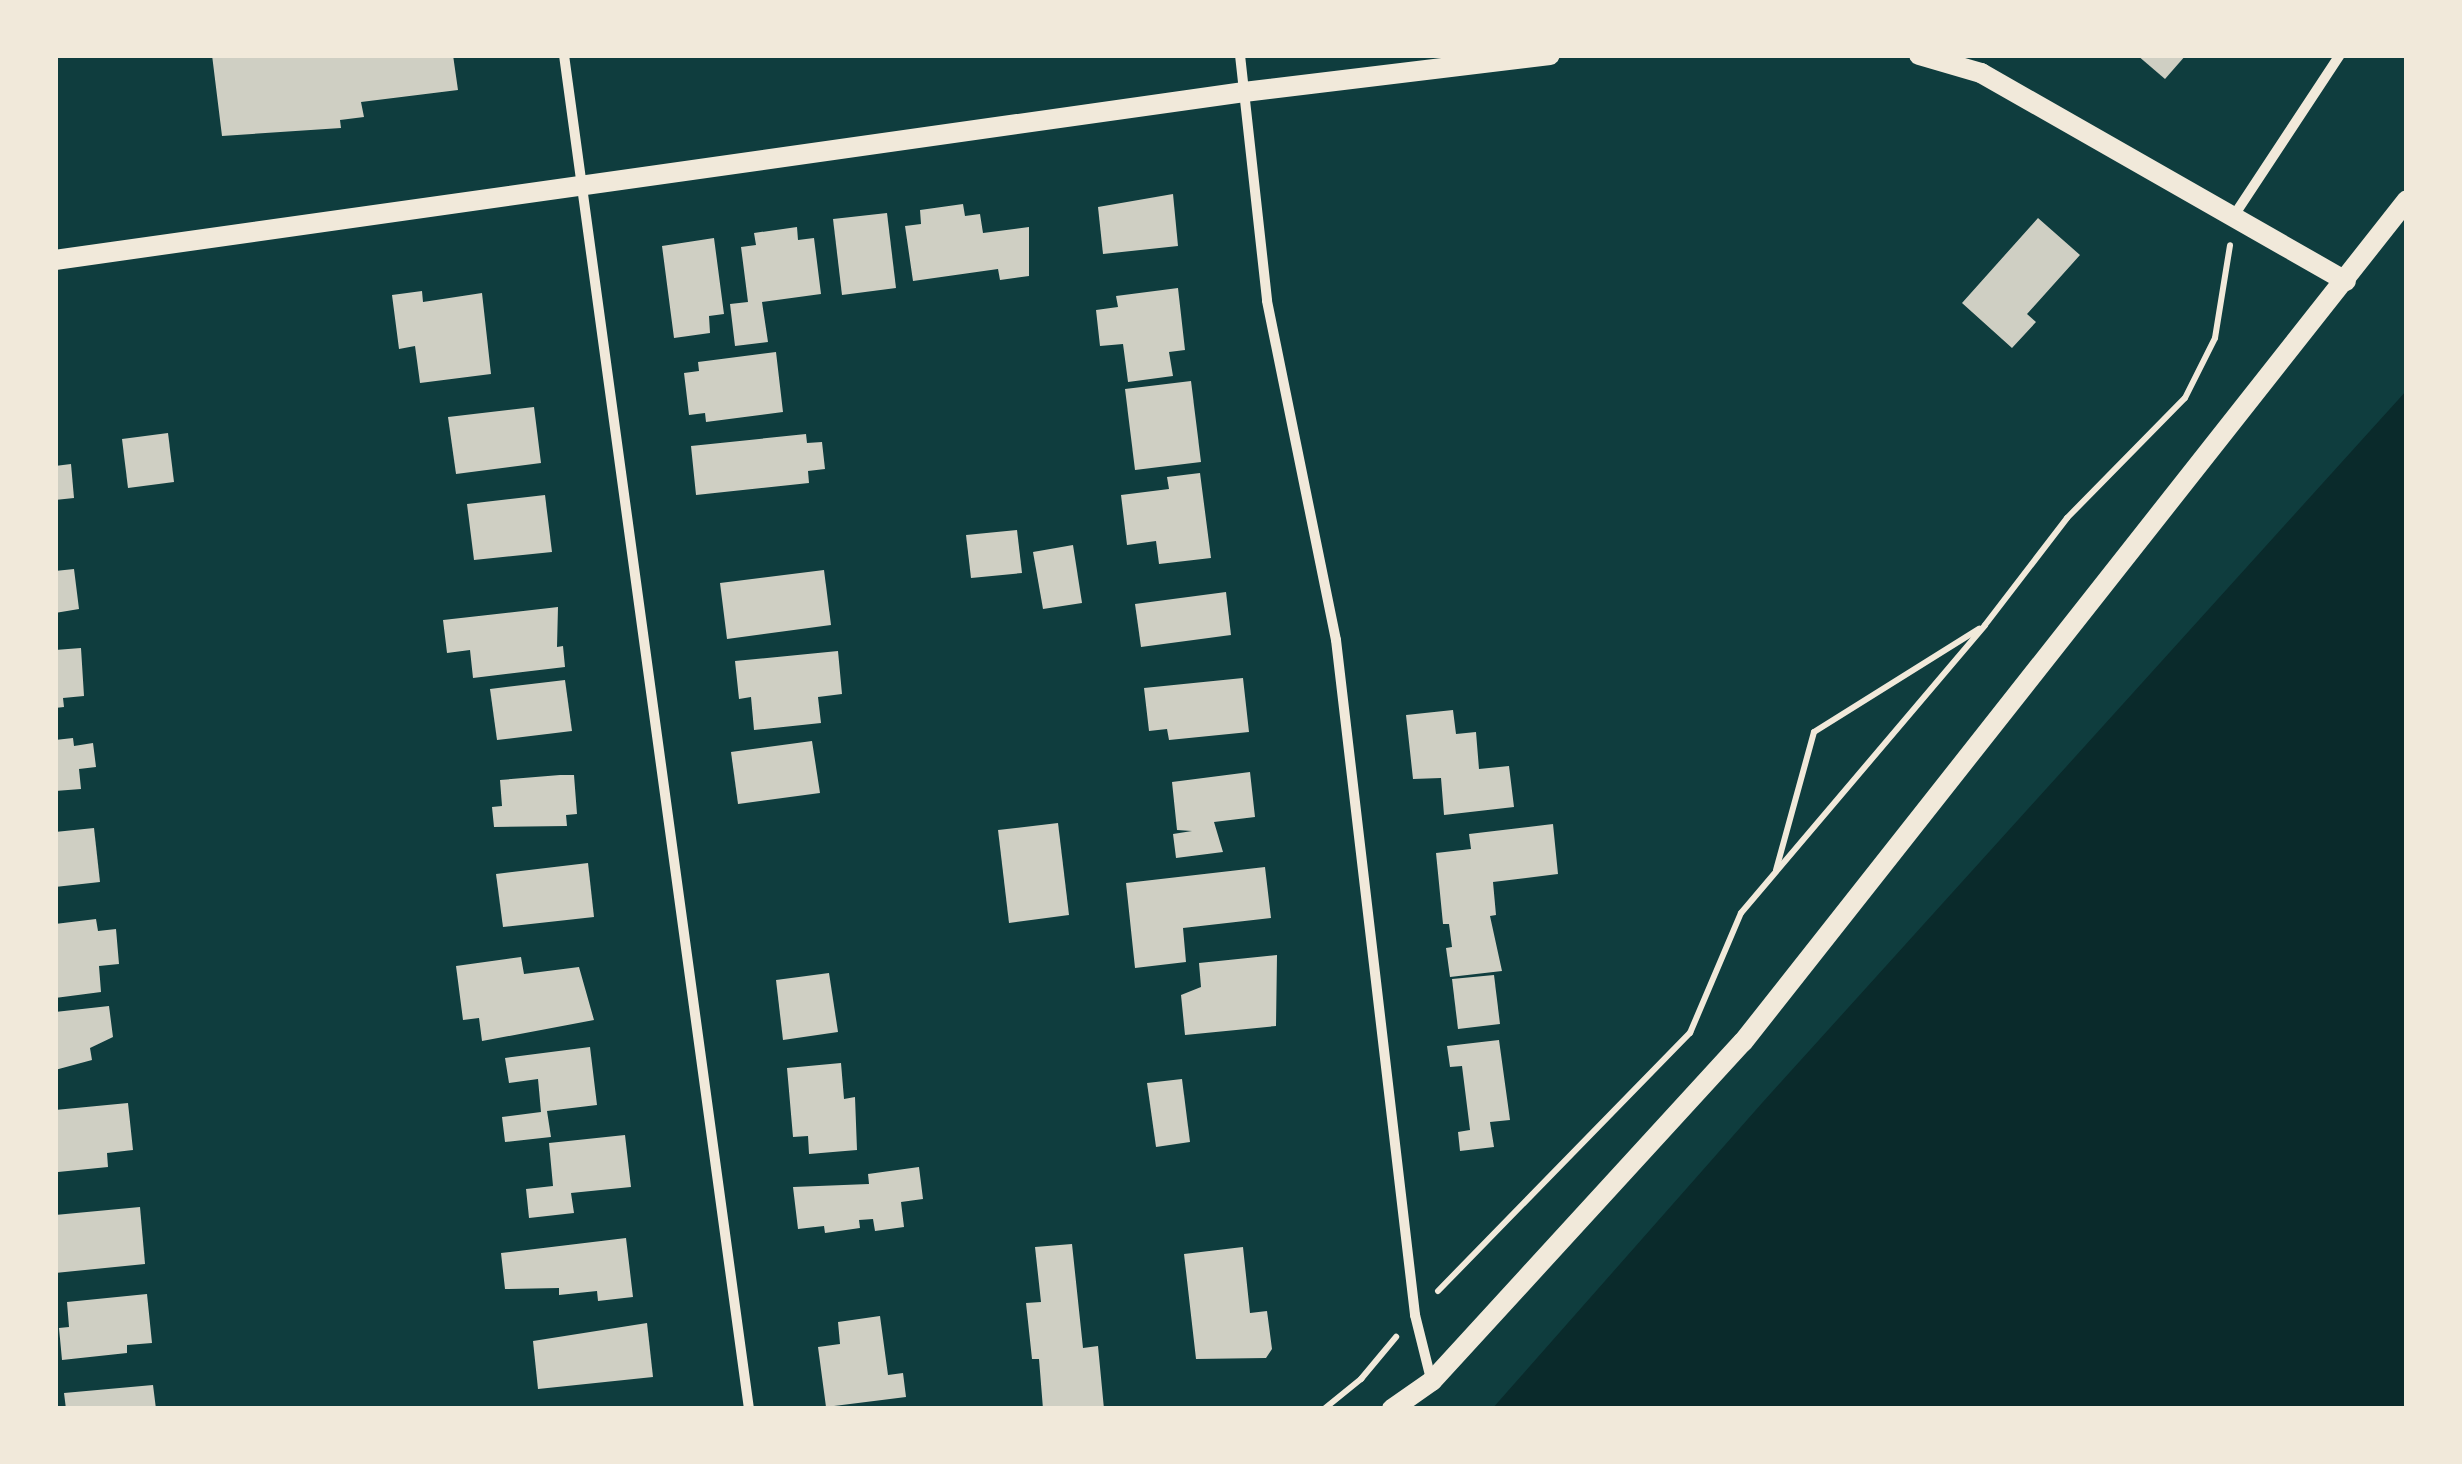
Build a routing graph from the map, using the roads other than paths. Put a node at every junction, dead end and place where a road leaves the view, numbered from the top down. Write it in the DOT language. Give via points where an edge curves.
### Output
graph roads {
  1 [pos="564,55"];
  2 [pos="1240,55"];
  3 [pos="1550,55"];
  4 [pos="1919,55"];
  5 [pos="2340,55"];
  6 [pos="1244,92"];
  7 [pos="582,188"];
  8 [pos="2407,200"];
  9 [pos="2234,214"];
  10 [pos="55,260"];
  11 [pos="2346,281"];
  12 [pos="1432,1381"];
  13 [pos="749,1409"];
  14 [pos="1392,1409"];
  1 -- 7 [label="street"];
  2 -- 6 [label="street"];
  3 -- 6 [label="main road"];
  4 -- 9 [label="main road" via="1981,73"];
  5 -- 9 [label="street"];
  6 -- 7 [label="main road"];
  6 -- 12 [label="street" via="1267,301 1336,640 1414,1315"];
  7 -- 10 [label="main road"];
  7 -- 13 [label="street"];
  8 -- 11 [label="main road"];
  9 -- 11 [label="main road"];
  11 -- 12 [label="main road" via="1743,1042"];
  12 -- 14 [label="main road"];
}
